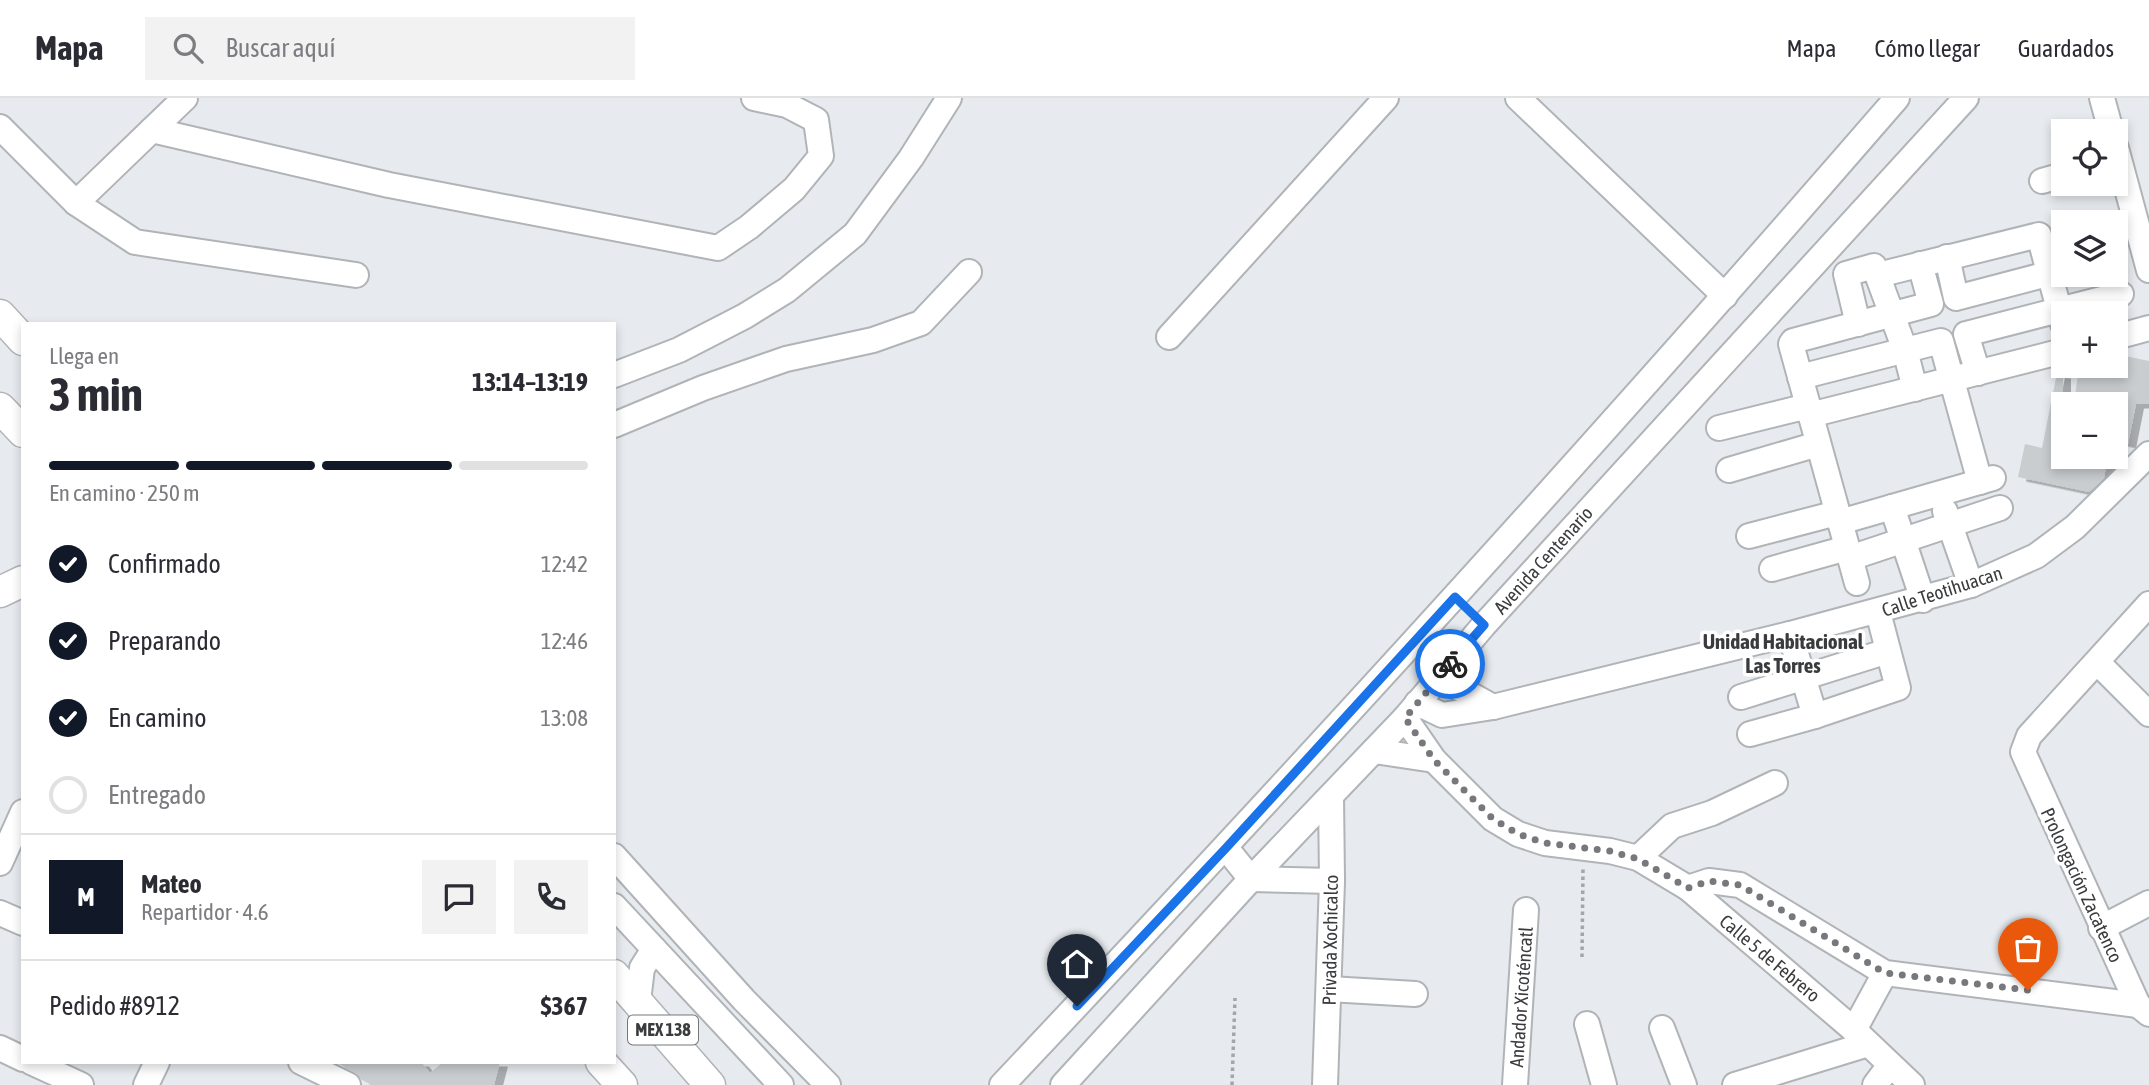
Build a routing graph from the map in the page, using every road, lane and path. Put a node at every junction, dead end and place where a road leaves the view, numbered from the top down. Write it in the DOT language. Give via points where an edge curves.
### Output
graph roads {
  1 [pos="185,98"];
  2 [pos="754,98"];
  3 [pos="948,98"];
  4 [pos="1386,98"];
  5 [pos="1518,98"];
  6 [pos="1897,98"];
  7 [pos="1966,98"];
  8 [pos="2102,98"];
  9 [pos="2108,119"];
  10 [pos="0,127"];
  11 [pos="152,130"];
  12 [pos="2128,192"];
  13 [pos="76,203"];
  14 [pos="2147,255"];
  15 [pos="1947,257"];
  16 [pos="2051,259"];
  17 [pos="1920,264"];
  18 [pos="969,272"];
  19 [pos="2051,273"];
  20 [pos="356,275"];
  21 [pos="1878,275"];
  22 [pos="2121,294"];
  23 [pos="1725,296"];
  24 [pos="2104,301"];
  25 [pos="0,315"];
  26 [pos="1892,315"];
  27 [pos="2051,320"];
  28 [pos="1858,324"];
  29 [pos="2149,328"];
  30 [pos="2128,334"];
  31 [pos="1169,337"];
  32 [pos="21,338"];
  33 [pos="1905,350"];
  34 [pos="2051,354"];
  35 [pos="1978,373"];
  36 [pos="616,374"];
  37 [pos="1800,377"];
  38 [pos="1952,379"];
  39 [pos="1915,389"];
  40 [pos="0,408"];
  41 [pos="1809,411"];
  42 [pos="616,424"];
  43 [pos="1720,428"];
  44 [pos="21,430"];
  45 [pos="1818,444"];
  46 [pos="2149,454"];
  47 [pos="1729,470"];
  48 [pos="1940,493"];
  49 [pos="1892,507"];
  50 [pos="2000,508"];
  51 [pos="1839,518"];
  52 [pos="1949,524"];
  53 [pos="1749,537"];
  54 [pos="1902,540"];
  55 [pos="1848,553"];
  56 [pos="1772,569"];
  57 [pos="21,582"];
  58 [pos="1857,583"];
  59 [pos="1971,585"];
  60 [pos="0,592"];
  61 [pos="1455,597"];
  62 [pos="1923,600"];
  63 [pos="2149,604"];
  64 [pos="21,605"];
  65 [pos="1878,612"];
  66 [pos="0,614"];
  67 [pos="1484,625"];
  68 [pos="1790,634"];
  69 [pos="1888,651"];
  70 [pos="2097,662"];
  71 [pos="1439,677"];
  72 [pos="1802,677"];
  73 [pos="1741,697"];
  74 [pos="1493,707"];
  75 [pos="1411,711"];
  76 [pos="2149,714"];
  77 [pos="1815,716"];
  78 [pos="1749,734"];
  79 [pos="1374,751"];
  80 [pos="1434,760"];
  81 [pos="1775,782"];
  82 [pos="1331,796"];
  83 [pos="21,816"];
  84 [pos="1226,848"];
  85 [pos="1583,848"];
  86 [pos="616,858"];
  87 [pos="1638,859"];
  88 [pos="0,863"];
  89 [pos="1251,879"];
  90 [pos="1332,881"];
  91 [pos="1688,888"];
  92 [pos="650,897"];
  93 [pos="2149,903"];
  94 [pos="1526,910"];
  95 [pos="0,913"];
  96 [pos="619,919"];
  97 [pos="21,922"];
  98 [pos="2101,928"];
  99 [pos="654,949"];
  100 [pos="1582,957"];
  101 [pos="1885,973"];
  102 [pos="616,977"];
  103 [pos="1329,989"];
  104 [pos="1415,994"];
  105 [pos="1235,998"];
  106 [pos="638,1002"];
  107 [pos="2143,1009"];
  108 [pos="1587,1024"];
  109 [pos="1662,1028"];
  110 [pos="1861,1037"];
  111 [pos="0,1048"];
  112 [pos="21,1058"];
  113 [pos="35,1064"];
  114 [pos="156,1064"];
  115 [pos="305,1064"];
  116 [pos="603,1064"];
  117 [pos="1882,1075"];
  118 [pos="81,1085"];
  119 [pos="146,1085"];
  120 [pos="348,1085"];
  121 [pos="622,1085"];
  122 [pos="710,1085"];
  123 [pos="781,1085"];
  124 [pos="828,1085"];
  125 [pos="1002,1085"];
  126 [pos="1063,1085"];
  127 [pos="1232,1085"];
  128 [pos="1325,1085"];
  129 [pos="1515,1085"];
  130 [pos="1604,1085"];
  131 [pos="1684,1085"];
  132 [pos="1735,1085"];
  133 [pos="1912,1085"];
  1 -- 11 [label="street"];
  2 -- 11 [label="street" via="787,105 816,120 821,156 794,189 718,248 388,185"];
  3 -- 36 [label="street" via="855,234 787,290 745,316 679,350"];
  4 -- 31 [label="street"];
  5 -- 23 [label="street"];
  6 -- 23 [label="street"];
  7 -- 67 [label="street, Avenida Centenario"];
  8 -- 9 [label="street"];
  10 -- 13 [label="street"];
  11 -- 13 [label="street"];
  12 -- 14 [label="street"];
  13 -- 20 [label="street" via="135,242"];
  15 -- 16 [label="street" via="2037,234"];
  15 -- 17 [label="street"];
  15 -- 19 [label="street" via="1956,298"];
  17 -- 21 [label="street"];
  17 -- 26 [label="street" via="1931,304"];
  18 -- 42 [label="street" via="921,323 873,340 786,359"];
  21 -- 26 [label="street"];
  21 -- 28 [label="street" via="1874,266 1846,274"];
  22 -- 24 [label="street"];
  23 -- 61 [label="street"];
  25 -- 32 [label="main road"];
  26 -- 28 [label="street"];
  26 -- 33 [label="street"];
  27 -- 35 [label="street" via="1966,334"];
  28 -- 37 [label="street" via="1792,342"];
  29 -- 30 [label="street"];
  33 -- 37 [label="street"];
  33 -- 38 [label="street" via="1941,341"];
  33 -- 39 [label="street"];
  34 -- 35 [label="street"];
  35 -- 38 [label="street"];
  37 -- 41 [label="street"];
  38 -- 39 [label="street"];
  38 -- 48 [label="street" via="1987,480"];
  39 -- 41 [label="street"];
  40 -- 44 [label="main road"];
  41 -- 43 [label="street"];
  41 -- 45 [label="street"];
  45 -- 47 [label="street"];
  45 -- 51 [label="street"];
  46 -- 59 [label="street, Calle Teotihuacan" via="2075,527 2036,556"];
  48 -- 49 [label="street"];
  48 -- 52 [label="street"];
  49 -- 51 [label="street"];
  49 -- 54 [label="street"];
  50 -- 52 [label="street"];
  51 -- 53 [label="street"];
  51 -- 55 [label="street"];
  52 -- 54 [label="street"];
  52 -- 59 [label="street"];
  54 -- 55 [label="street"];
  54 -- 62 [label="street"];
  55 -- 56 [label="street"];
  55 -- 58 [label="street"];
  57 -- 60 [label="main road"];
  59 -- 62 [label="street, Calle Teotihuacan"];
  61 -- 67 [label="street"];
  61 -- 84 [label="street"];
  62 -- 65 [label="street, Calle Teotihuacan"];
  63 -- 70 [label="street"];
  64 -- 66 [label="main road"];
  65 -- 68 [label="street, Calle Teotihuacan"];
  65 -- 69 [label="street"];
  67 -- 71 [label="street, Avenida Centenario"];
  68 -- 72 [label="street"];
  68 -- 74 [label="street, Calle Teotihuacan"];
  69 -- 72 [label="street"];
  69 -- 77 [label="street" via="1898,688"];
  70 -- 76 [label="street"];
  70 -- 98 [label="street, Prolongación Zacatenco" via="2029,736 2023,752"];
  71 -- 74 [label="street"];
  71 -- 75 [label="street, Avenida Centenario"];
  72 -- 73 [label="street"];
  72 -- 77 [label="street"];
  74 -- 75 [label="street, Calle Teotihuacan" via="1441,715"];
  75 -- 79 [label="street, Avenida Centenario"];
  75 -- 80 [label="street, Calle 5 de Febrero"];
  77 -- 78 [label="street"];
  79 -- 80 [label="street"];
  79 -- 82 [label="street, Avenida Centenario"];
  80 -- 85 [label="street, Calle 5 de Febrero" via="1493,819 1518,834"];
  81 -- 87 [label="street" via="1712,814 1672,826"];
  82 -- 89 [label="street, Avenida Centenario"];
  82 -- 90 [label="street, Privada Xochicalco"];
  83 -- 88 [label="street"];
  84 -- 89 [label="street"];
  84 -- 125 [label="street"];
  85 -- 87 [label="street, Calle 5 de Febrero"];
  85 -- 100 [label="path"];
  86 -- 92 [label="street"];
  87 -- 91 [label="street, Calle 5 de Febrero"];
  89 -- 90 [label="street"];
  89 -- 126 [label="street, Avenida Centenario"];
  90 -- 103 [label="street, Privada Xochicalco"];
  91 -- 101 [label="street" via="1709,881 1740,885"];
  91 -- 110 [label="street, Calle 5 de Febrero"];
  92 -- 96 [label="street"];
  92 -- 124 [label="street"];
  93 -- 98 [label="street"];
  94 -- 129 [label="street, Andador Xicoténcatl"];
  95 -- 97 [label="street"];
  96 -- 99 [label="street"];
  98 -- 107 [label="street, Prolongación Zacatenco"];
  99 -- 106 [label="street" via="642,968"];
  99 -- 123 [label="street"];
  101 -- 107 [label="street"];
  101 -- 110 [label="street"];
  102 -- 106 [label="main road, MEX 138"];
  103 -- 104 [label="street"];
  103 -- 128 [label="street, Privada Xochicalco"];
  105 -- 127 [label="path"];
  106 -- 122 [label="main road, MEX 138"];
  108 -- 130 [label="street"];
  109 -- 131 [label="street"];
  110 -- 117 [label="street, Calle 5 de Febrero"];
  110 -- 132 [label="street"];
  111 -- 112 [label="street"];
  113 -- 118 [label="street"];
  114 -- 119 [label="street"];
  115 -- 120 [label="street"];
  116 -- 121 [label="main road"];
  117 -- 133 [label="street, Calle 5 de Febrero"];
}
